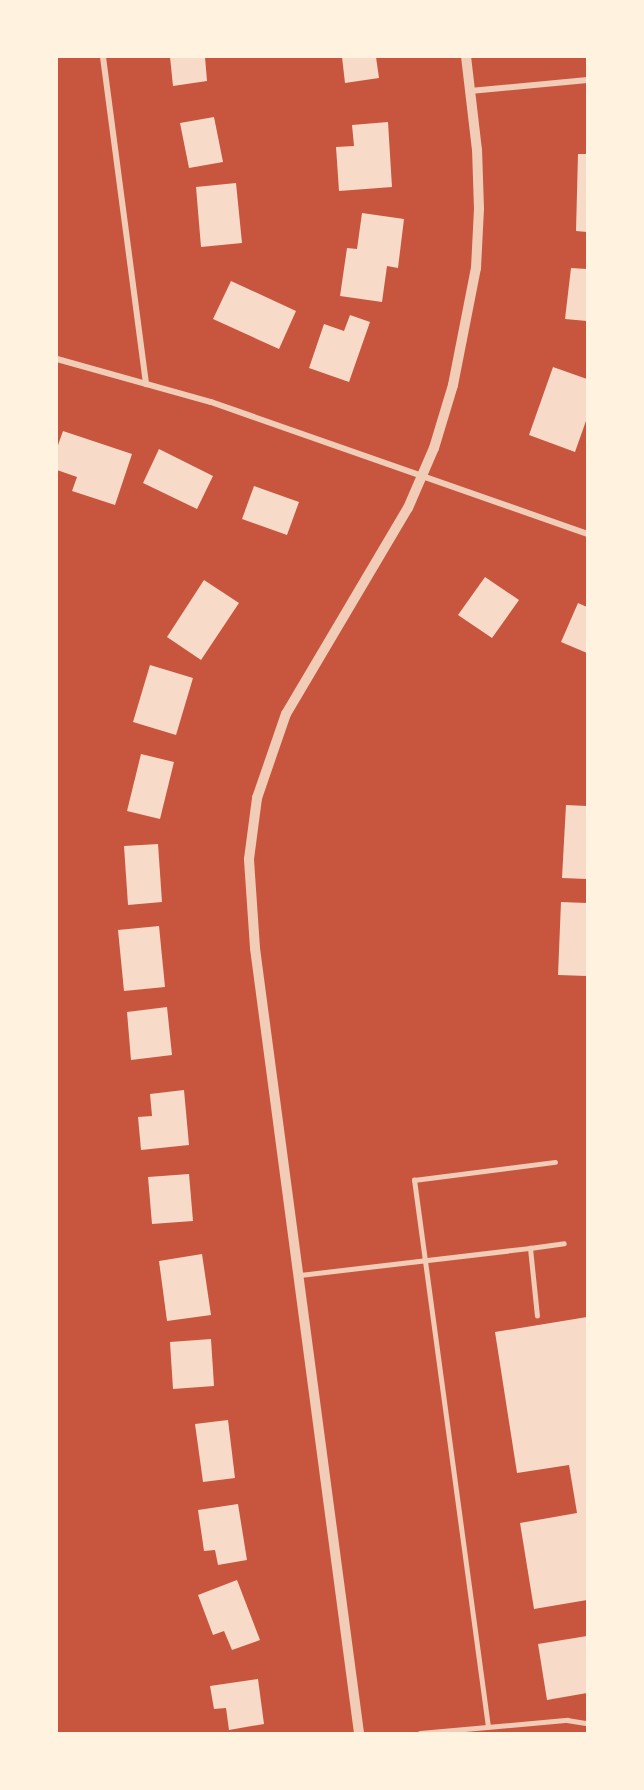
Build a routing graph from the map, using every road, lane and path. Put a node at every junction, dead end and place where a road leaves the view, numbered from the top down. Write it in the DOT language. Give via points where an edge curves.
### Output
graph roads {
  1 [pos="104,57"];
  2 [pos="466,57"];
  3 [pos="587,80"];
  4 [pos="470,91"];
  5 [pos="57,359"];
  6 [pos="146,384"];
  7 [pos="422,476"];
  8 [pos="587,534"];
  9 [pos="555,1162"];
  10 [pos="564,1244"];
  11 [pos="530,1248"];
  12 [pos="426,1260"];
  13 [pos="297,1276"];
  14 [pos="537,1316"];
  15 [pos="587,1724"];
  16 [pos="488,1727"];
  17 [pos="359,1733"];
  18 [pos="420,1733"];
  1 -- 6 [label="street"];
  2 -- 4 [label="street"];
  3 -- 4 [label="street"];
  4 -- 7 [label="street" via="479,208 476,268 453,385"];
  5 -- 6 [label="street"];
  6 -- 7 [label="street" via="211,402"];
  7 -- 8 [label="street"];
  7 -- 13 [label="street" via="408,508 286,714 264,769 251,828 249,889 255,948"];
  9 -- 12 [label="lane" via="414,1180"];
  10 -- 11 [label="lane"];
  11 -- 12 [label="lane"];
  11 -- 14 [label="lane"];
  12 -- 13 [label="lane"];
  12 -- 16 [label="lane"];
  13 -- 17 [label="street"];
  15 -- 16 [label="lane" via="567,1720"];
  16 -- 18 [label="lane"];
}
